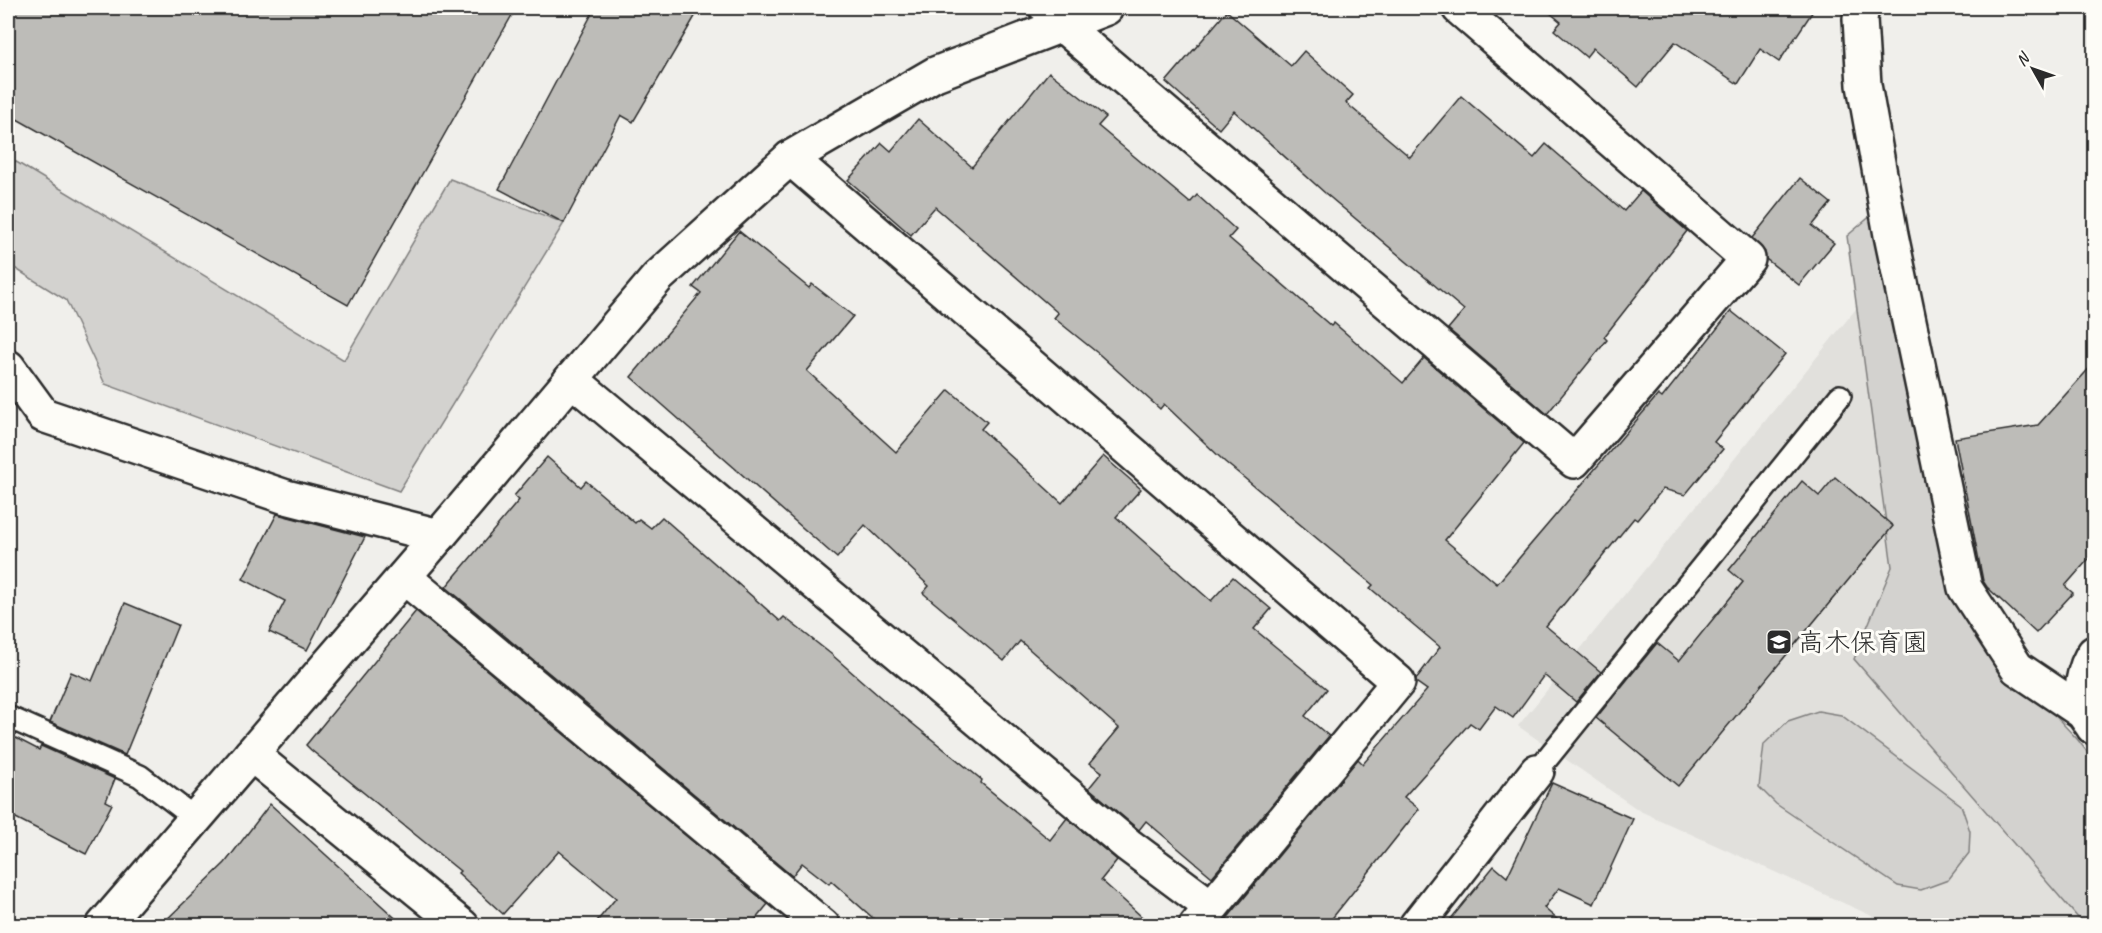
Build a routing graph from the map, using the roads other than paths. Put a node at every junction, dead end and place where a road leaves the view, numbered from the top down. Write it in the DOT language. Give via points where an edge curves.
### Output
graph roads {
  1 [pos="1106,8"];
  2 [pos="1459,8"];
  3 [pos="1862,8"];
  4 [pos="1050,16"];
  5 [pos="790,158"];
  6 [pos="8,367"];
  7 [pos="571,379"];
  8 [pos="1840,396"];
  9 [pos="439,536"];
  10 [pos="404,577"];
  11 [pos="2094,653"];
  12 [pos="8,717"];
  13 [pos="2089,721"];
  14 [pos="251,754"];
  15 [pos="1537,771"];
  16 [pos="196,819"];
  17 [pos="1203,916"];
  18 [pos="103,926"];
  19 [pos="462,926"];
  20 [pos="823,926"];
  21 [pos="1416,926"];
  1 -- 4 [label="street"];
  2 -- 4 [label="street" via="1748,260 1574,461"];
  3 -- 13 [label="street" via="1864,85 1891,235 1965,588 2017,668"];
  4 -- 5 [label="street" via="935,74"];
  5 -- 7 [label="street" via="657,277"];
  5 -- 17 [label="street" via="1398,682"];
  6 -- 9 [label="street" via="43,415 286,497"];
  7 -- 9 [label="street"];
  7 -- 17 [label="street" via="1128,845"];
  8 -- 15 [label="lane"];
  9 -- 10 [label="street"];
  10 -- 14 [label="street"];
  10 -- 20 [label="street"];
  11 -- 13 [label="street" via="2087,663 2083,686"];
  12 -- 16 [label="lane" via="140,776"];
  14 -- 16 [label="street"];
  14 -- 19 [label="street"];
  15 -- 21 [label="street"];
  16 -- 18 [label="street"];
}
